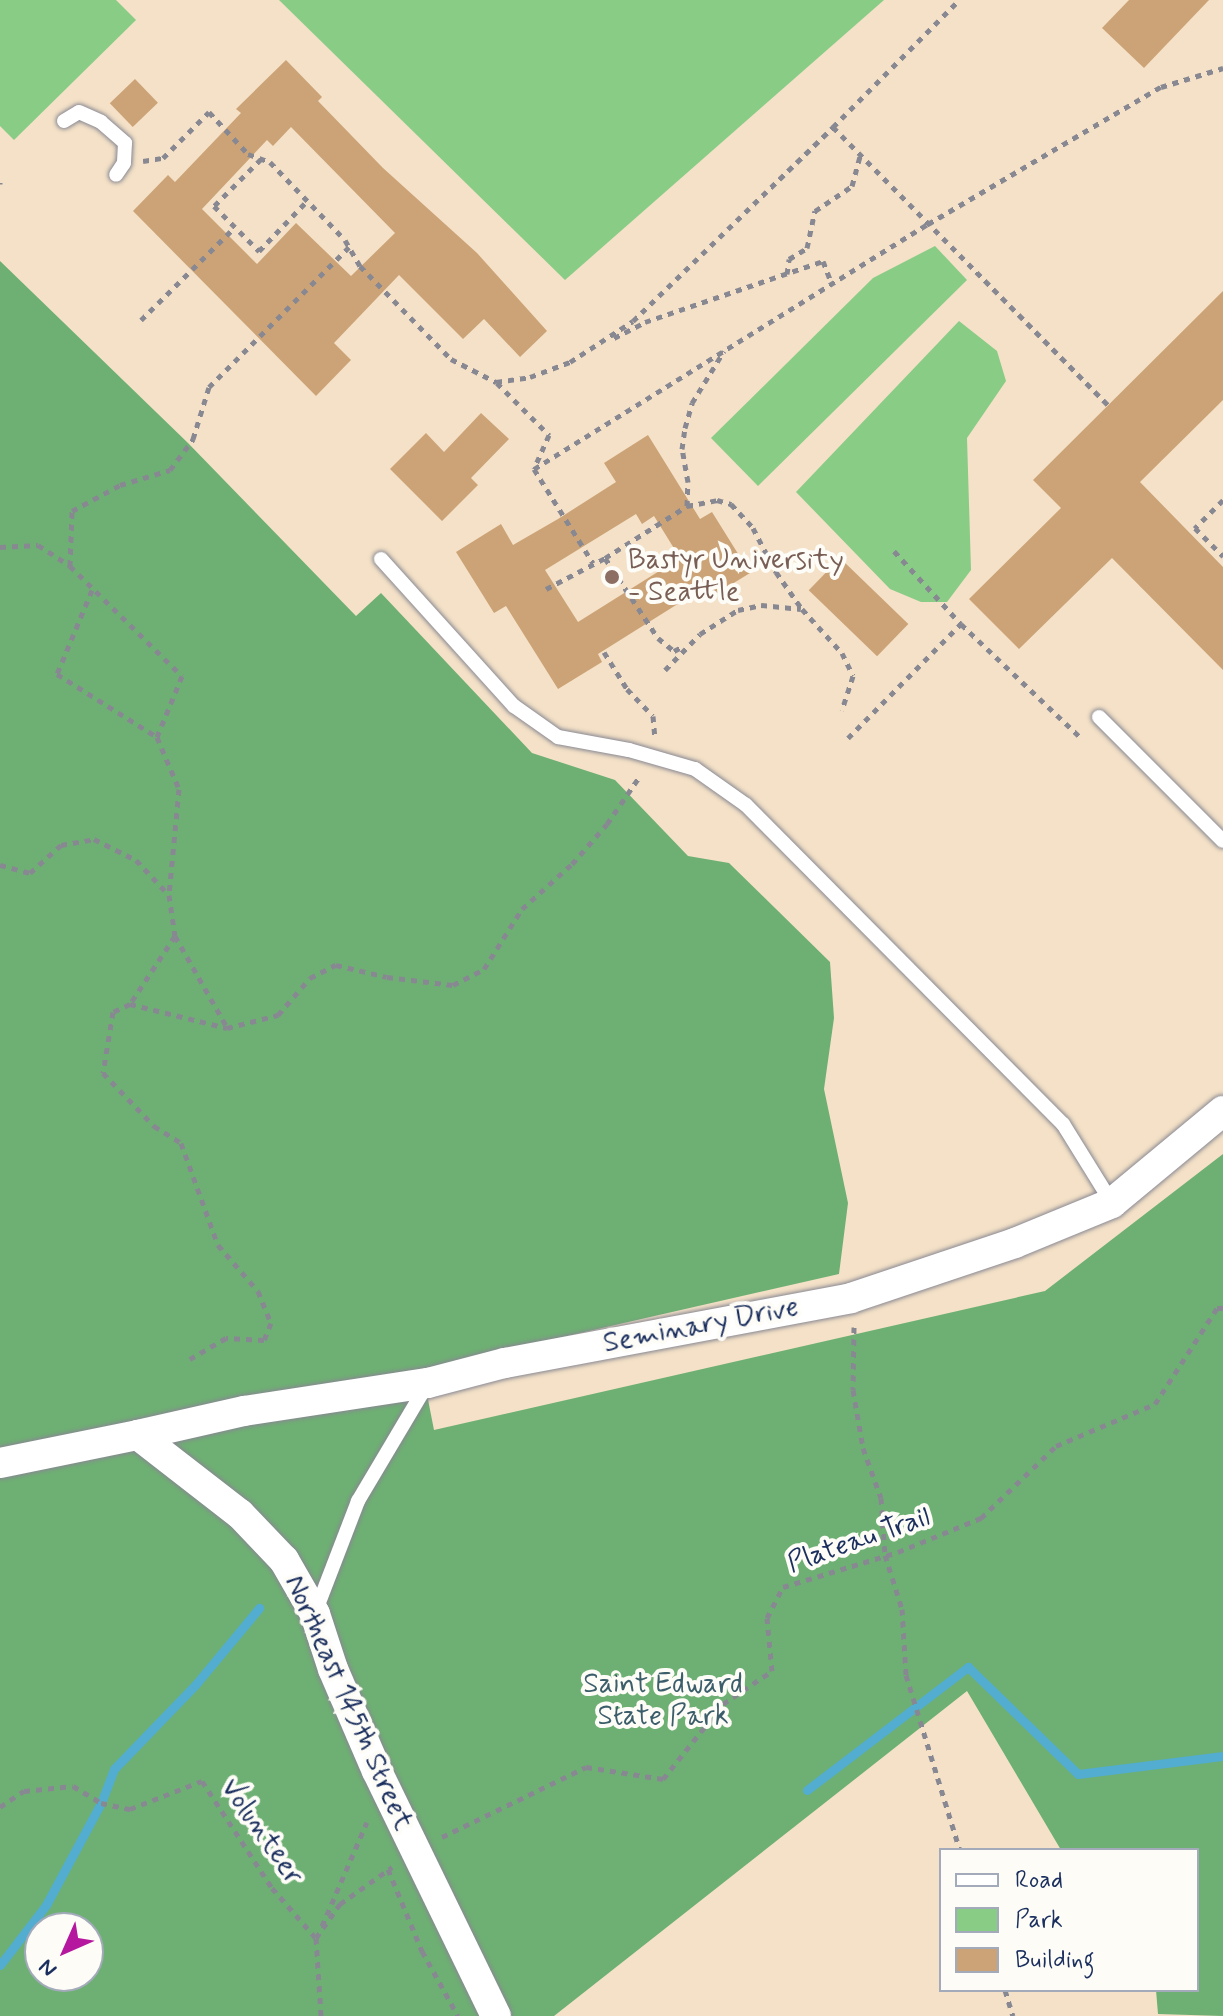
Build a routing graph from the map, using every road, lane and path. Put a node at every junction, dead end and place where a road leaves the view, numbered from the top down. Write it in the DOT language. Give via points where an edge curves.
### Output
graph roads {
  1 [pos="959,0"];
  2 [pos="1223,68"];
  3 [pos="64,121"];
  4 [pos="833,127"];
  5 [pos="860,155"];
  6 [pos="261,159"];
  7 [pos="120,169"];
  8 [pos="307,201"];
  9 [pos="928,224"];
  10 [pos="235,227"];
  11 [pos="349,247"];
  12 [pos="787,274"];
  13 [pos="832,284"];
  14 [pos="141,320"];
  15 [pos="600,346"];
  16 [pos="725,351"];
  17 [pos="496,382"];
  18 [pos="1108,405"];
  19 [pos="534,469"];
  20 [pos="1223,500"];
  21 [pos="687,506"];
  22 [pos="0,547"];
  23 [pos="894,551"];
  24 [pos="1223,556"];
  25 [pos="605,558"];
  26 [pos="381,559"];
  27 [pos="593,563"];
  28 [pos="70,566"];
  29 [pos="546,589"];
  30 [pos="92,590"];
  31 [pos="802,609"];
  32 [pos="961,624"];
  33 [pos="687,645"];
  34 [pos="604,652"];
  35 [pos="665,670"];
  36 [pos="842,710"];
  37 [pos="1099,717"];
  38 [pos="1079,736"];
  39 [pos="157,737"];
  40 [pos="848,738"];
  41 [pos="651,756"];
  42 [pos="1223,841"];
  43 [pos="0,865"];
  44 [pos="169,895"];
  45 [pos="175,936"];
  46 [pos="130,1004"];
  47 [pos="227,1028"];
  48 [pos="1223,1111"];
  49 [pos="1112,1203"];
  50 [pos="851,1298"];
  51 [pos="1223,1308"];
  52 [pos="190,1359"];
  53 [pos="428,1383"];
  54 [pos="138,1435"];
  55 [pos="0,1463"];
  56 [pos="885,1555"];
  57 [pos="315,1614"];
  58 [pos="0,1807"];
  59 [pos="374,1831"];
  60 [pos="959,1848"];
  61 [pos="414,1851"];
  62 [pos="383,1857"];
  63 [pos="388,1870"];
  64 [pos="316,1938"];
  65 [pos="1006,1992"];
  66 [pos="321,2016"];
  67 [pos="458,2016"];
  68 [pos="496,2016"];
  69 [pos="1013,2016"];
  1 -- 4 [label="path"];
  2 -- 9 [label="path" via="1161,87"];
  3 -- 7 [label="lane" via="79,112 101,122 125,143"];
  4 -- 5 [label="path"];
  4 -- 15 [label="path" via="633,321"];
  5 -- 9 [label="path"];
  5 -- 12 [label="path" via="852,186 815,211 807,248 789,259"];
  6 -- 7 [label="path" via="248,154 209,112 163,158"];
  6 -- 8 [label="path"];
  6 -- 10 [label="path" via="214,206"];
  8 -- 10 [label="path" via="259,251"];
  8 -- 11 [label="path"];
  9 -- 13 [label="path"];
  9 -- 18 [label="path"];
  10 -- 14 [label="path"];
  11 -- 17 [label="path" via="360,266 451,359"];
  11 -- 28 [label="path" via="209,387 193,439 170,470 120,485 72,511"];
  12 -- 13 [label="path" via="823,261"];
  12 -- 15 [label="path" via="645,322"];
  13 -- 16 [label="path"];
  15 -- 17 [label="path" via="530,377"];
  16 -- 19 [label="path"];
  16 -- 21 [label="path" via="692,403 685,428"];
  17 -- 19 [label="path" via="549,435"];
  19 -- 27 [label="path"];
  20 -- 24 [label="path" via="1195,528"];
  21 -- 25 [label="path"];
  21 -- 31 [label="path" via="717,500 742,512"];
  22 -- 28 [label="path" via="38,545"];
  23 -- 32 [label="path"];
  25 -- 27 [label="path"];
  25 -- 33 [label="path" via="658,638 674,651"];
  26 -- 41 [label="lane" via="514,706 558,737"];
  27 -- 29 [label="path"];
  28 -- 30 [label="path"];
  30 -- 39 [label="path" via="182,676"];
  30 -- 39 [label="path" via="57,674"];
  31 -- 33 [label="path" via="761,605 738,610"];
  31 -- 36 [label="path" via="842,653 853,676"];
  32 -- 38 [label="path"];
  32 -- 40 [label="path"];
  33 -- 35 [label="path"];
  34 -- 41 [label="path" via="627,689 653,716 657,732"];
  37 -- 42 [label="lane"];
  39 -- 44 [label="path" via="179,789"];
  41 -- 47 [label="path" via="607,824 522,909 484,969 453,985 336,965 310,978 278,1015"];
  41 -- 49 [label="lane" via="695,769 746,805 1063,1124"];
  43 -- 44 [label="path" via="30,873 61,845 94,839 136,860"];
  44 -- 45 [label="path"];
  45 -- 46 [label="path"];
  45 -- 47 [label="path"];
  46 -- 47 [label="path"];
  46 -- 52 [label="path" via="113,1012 103,1073 154,1126 181,1143 218,1245 258,1291 271,1323 264,1340 226,1338"];
  48 -- 49 [label="street, Seminary Drive"];
  49 -- 50 [label="street, Seminary Drive" via="1015,1243"];
  50 -- 53 [label="street, Seminary Drive" via="505,1363"];
  50 -- 56 [label="path" via="853,1390 863,1448 881,1498"];
  51 -- 56 [label="path, Plateau Trail" via="1217,1308 1155,1404 1056,1446 981,1518"];
  53 -- 54 [label="street, Seminary Drive" via="244,1411"];
  53 -- 57 [label="lane" via="358,1501"];
  54 -- 55 [label="street"];
  54 -- 57 [label="street, Northeast 145th Street" via="240,1514 284,1560"];
  56 -- 60 [label="path" via="902,1609 906,1675"];
  56 -- 61 [label="path, Plateau Trail" via="783,1587 767,1618 772,1671 723,1704 663,1779 586,1767"];
  57 -- 61 [label="street, Northeast 145th Street" via="333,1669"];
  58 -- 64 [label="path, Volunteer" via="24,1791 73,1786 101,1803 130,1809 202,1781 272,1888"];
  59 -- 64 [label="path" via="369,1818"];
  61 -- 63 [label="path"];
  61 -- 68 [label="street, Northeast 145th Street"];
  62 -- 63 [label="path"];
  63 -- 64 [label="path" via="340,1904"];
  63 -- 67 [label="path" via="422,1951"];
  64 -- 66 [label="path"];
  65 -- 69 [label="path"];
}
